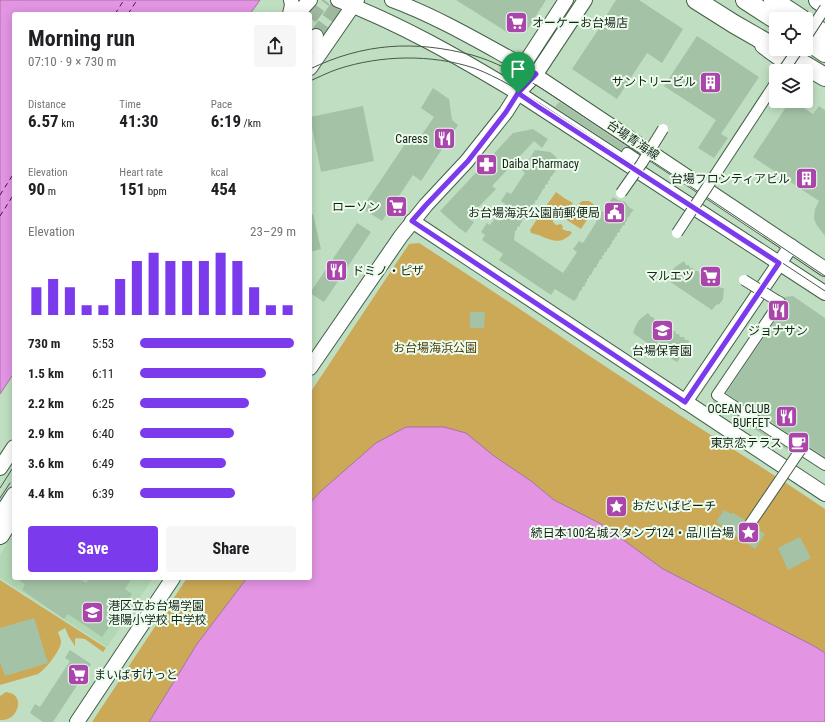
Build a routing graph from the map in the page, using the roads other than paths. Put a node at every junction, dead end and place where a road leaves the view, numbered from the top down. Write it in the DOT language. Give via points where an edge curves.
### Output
graph roads {
  1 [pos="290,0"];
  2 [pos="310,0"];
  3 [pos="338,0"];
  4 [pos="392,0"];
  5 [pos="566,0"];
  6 [pos="586,0"];
  7 [pos="696,0"];
  8 [pos="745,0"];
  9 [pos="773,0"];
  10 [pos="818,0"];
  11 [pos="355,3"];
  12 [pos="825,6"];
  13 [pos="290,12"];
  14 [pos="299,12"];
  15 [pos="791,12"];
  16 [pos="769,15"];
  17 [pos="734,24"];
  18 [pos="813,26"];
  19 [pos="813,26"];
  20 [pos="825,34"];
  21 [pos="769,44"];
  22 [pos="813,45"];
  23 [pos="825,53"];
  24 [pos="789,56"];
  25 [pos="790,64"];
  26 [pos="312,65"];
  27 [pos="523,66"];
  28 [pos="536,74"];
  29 [pos="825,77"];
  30 [pos="813,80"];
  31 [pos="825,88"];
  32 [pos="518,93"];
  33 [pos="769,93"];
  34 [pos="663,129"];
  35 [pos="627,153"];
  36 [pos="642,163"];
  37 [pos="621,193"];
  38 [pos="412,221"];
  39 [pos="677,233"];
  40 [pos="791,246"];
  41 [pos="779,263"];
  42 [pos="825,269"];
  43 [pos="744,280"];
  44 [pos="825,293"];
  45 [pos="312,365"];
  46 [pos="685,402"];
  47 [pos="801,449"];
  48 [pos="825,465"];
  49 [pos="825,494"];
  50 [pos="12,499"];
  51 [pos="6,512"];
  52 [pos="750,524"];
  53 [pos="0,535"];
  54 [pos="172,580"];
  55 [pos="77,722"];
  1 -- 13 [label="street"];
  2 -- 14 [label="street"];
  3 -- 11 [label="street, 台場青海線"];
  4 -- 27 [label="street, 台場青海線" via="464,33"];
  5 -- 27 [label="street"];
  6 -- 28 [label="street"];
  7 -- 17 [label="highway"];
  8 -- 16 [label="highway"];
  9 -- 15 [label="highway"];
  10 -- 12 [label="highway"];
  11 -- 26 [label="street"];
  11 -- 32 [label="street, 台場青海線" via="423,38"];
  12 -- 18 [label="street, bridge"];
  17 -- 21 [label="highway"];
  17 -- 25 [label="highway"];
  19 -- 20 [label="highway"];
  22 -- 23 [label="highway"];
  24 -- 29 [label="highway"];
  27 -- 28 [label="street, 台場青海線"];
  27 -- 32 [label="street"];
  28 -- 32 [label="street"];
  28 -- 40 [label="street, 台場青海線"];
  30 -- 31 [label="highway"];
  32 -- 38 [label="street" via="468,161"];
  32 -- 41 [label="street, 台場青海線"];
  33 -- 39 [label="street, bridge"];
  34 -- 36 [label="street, bridge"];
  35 -- 36 [label="street"];
  36 -- 37 [label="street, bridge"];
  38 -- 45 [label="street"];
  38 -- 46 [label="street"];
  40 -- 41 [label="street"];
  40 -- 42 [label="street, 台場青海線"];
  41 -- 44 [label="street, 台場青海線"];
  41 -- 46 [label="street"];
  43 -- 47 [label="street, bridge" via="780,302 717,395"];
  46 -- 49 [label="street"];
  47 -- 48 [label="street"];
  47 -- 52 [label="street, bridge"];
  50 -- 51 [label="street"];
  51 -- 53 [label="highway"];
  54 -- 55 [label="street"];
}
